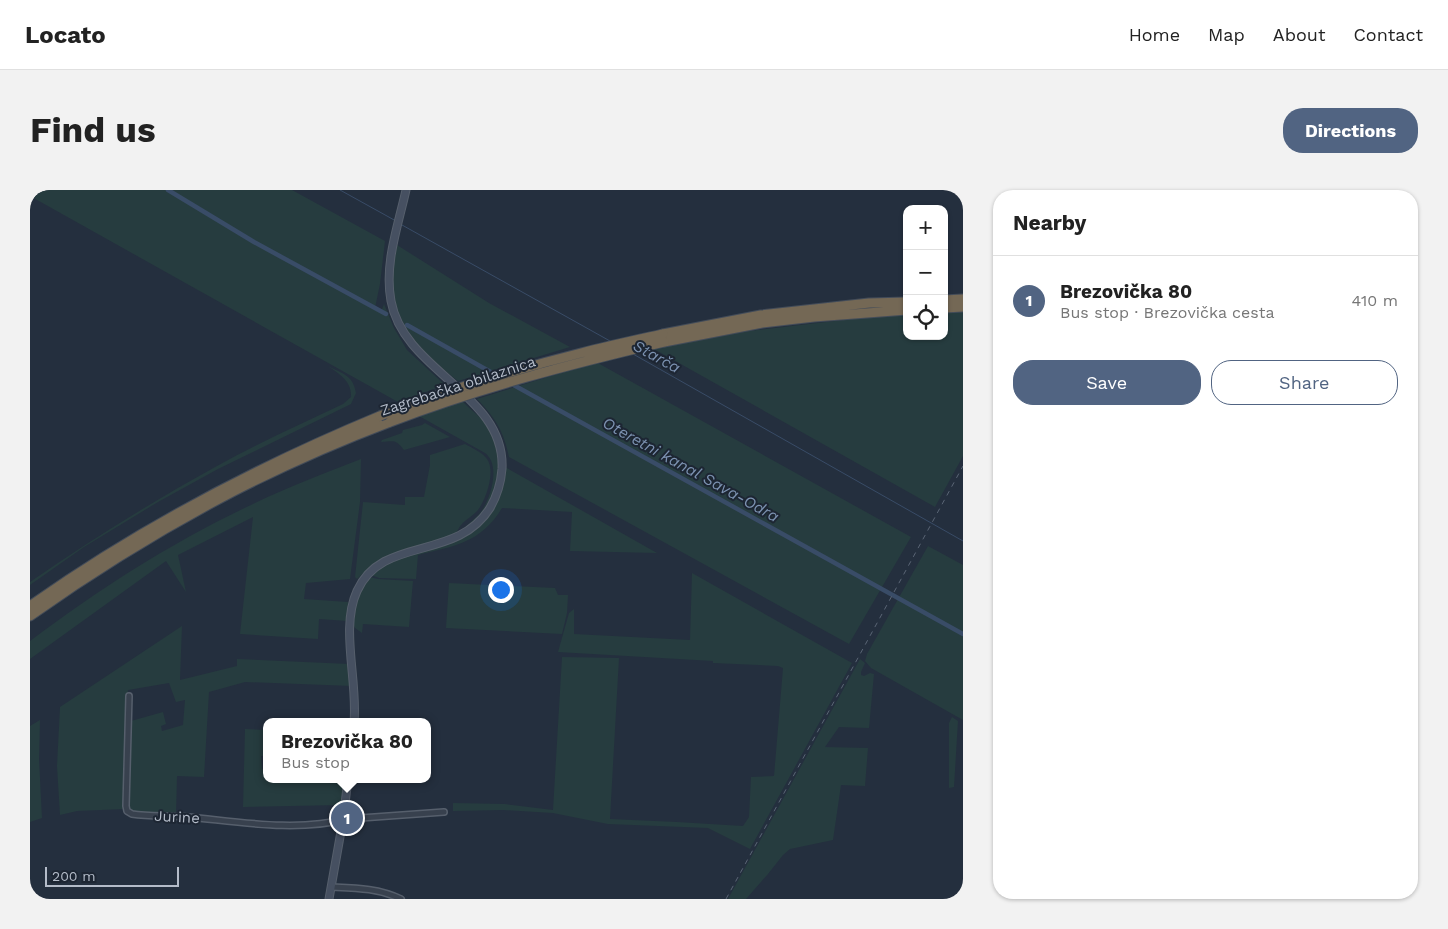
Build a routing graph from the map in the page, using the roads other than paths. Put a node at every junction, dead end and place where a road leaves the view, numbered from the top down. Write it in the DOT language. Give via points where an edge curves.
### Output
graph roads {
  1 [pos="406,190"];
  2 [pos="948,300"];
  3 [pos="963,300"];
  4 [pos="903,302"];
  5 [pos="963,307"];
  6 [pos="948,308"];
  7 [pos="903,310"];
  8 [pos="663,338"];
  9 [pos="30,606"];
  10 [pos="30,616"];
  11 [pos="129,696"];
  12 [pos="354,718"];
  13 [pos="348,783"];
  14 [pos="444,812"];
  15 [pos="343,820"];
  16 [pos="331,887"];
  17 [pos="329,899"];
  18 [pos="401,899"];
  1 -- 12 [label="main road" via="390,261 391,302 397,319 420,354 478,407 490,423 500,446 502,474 493,503 472,528 447,541 388,559 375,567 361,583 350,617"];
  2 -- 3 [label="highway"];
  4 -- 8 [label="highway, Zagrebačka obilaznica" via="761,315"];
  5 -- 6 [label="highway"];
  7 -- 8 [label="highway, Zagrebačka obilaznica" via="762,323"];
  8 -- 9 [label="highway, Zagrebačka obilaznica, bridge" via="581,353 380,416 203,498 119,547"];
  8 -- 10 [label="highway, Zagrebačka obilaznica, bridge" via="446,401 307,456 228,494 123,554"];
  11 -- 15 [label="street, Jurine" via="126,806 132,814 272,825"];
  13 -- 15 [label="main road"];
  14 -- 15 [label="street, Jurine"];
  15 -- 16 [label="main road"];
  16 -- 17 [label="main road"];
  16 -- 18 [label="street" via="374,890"];
}
